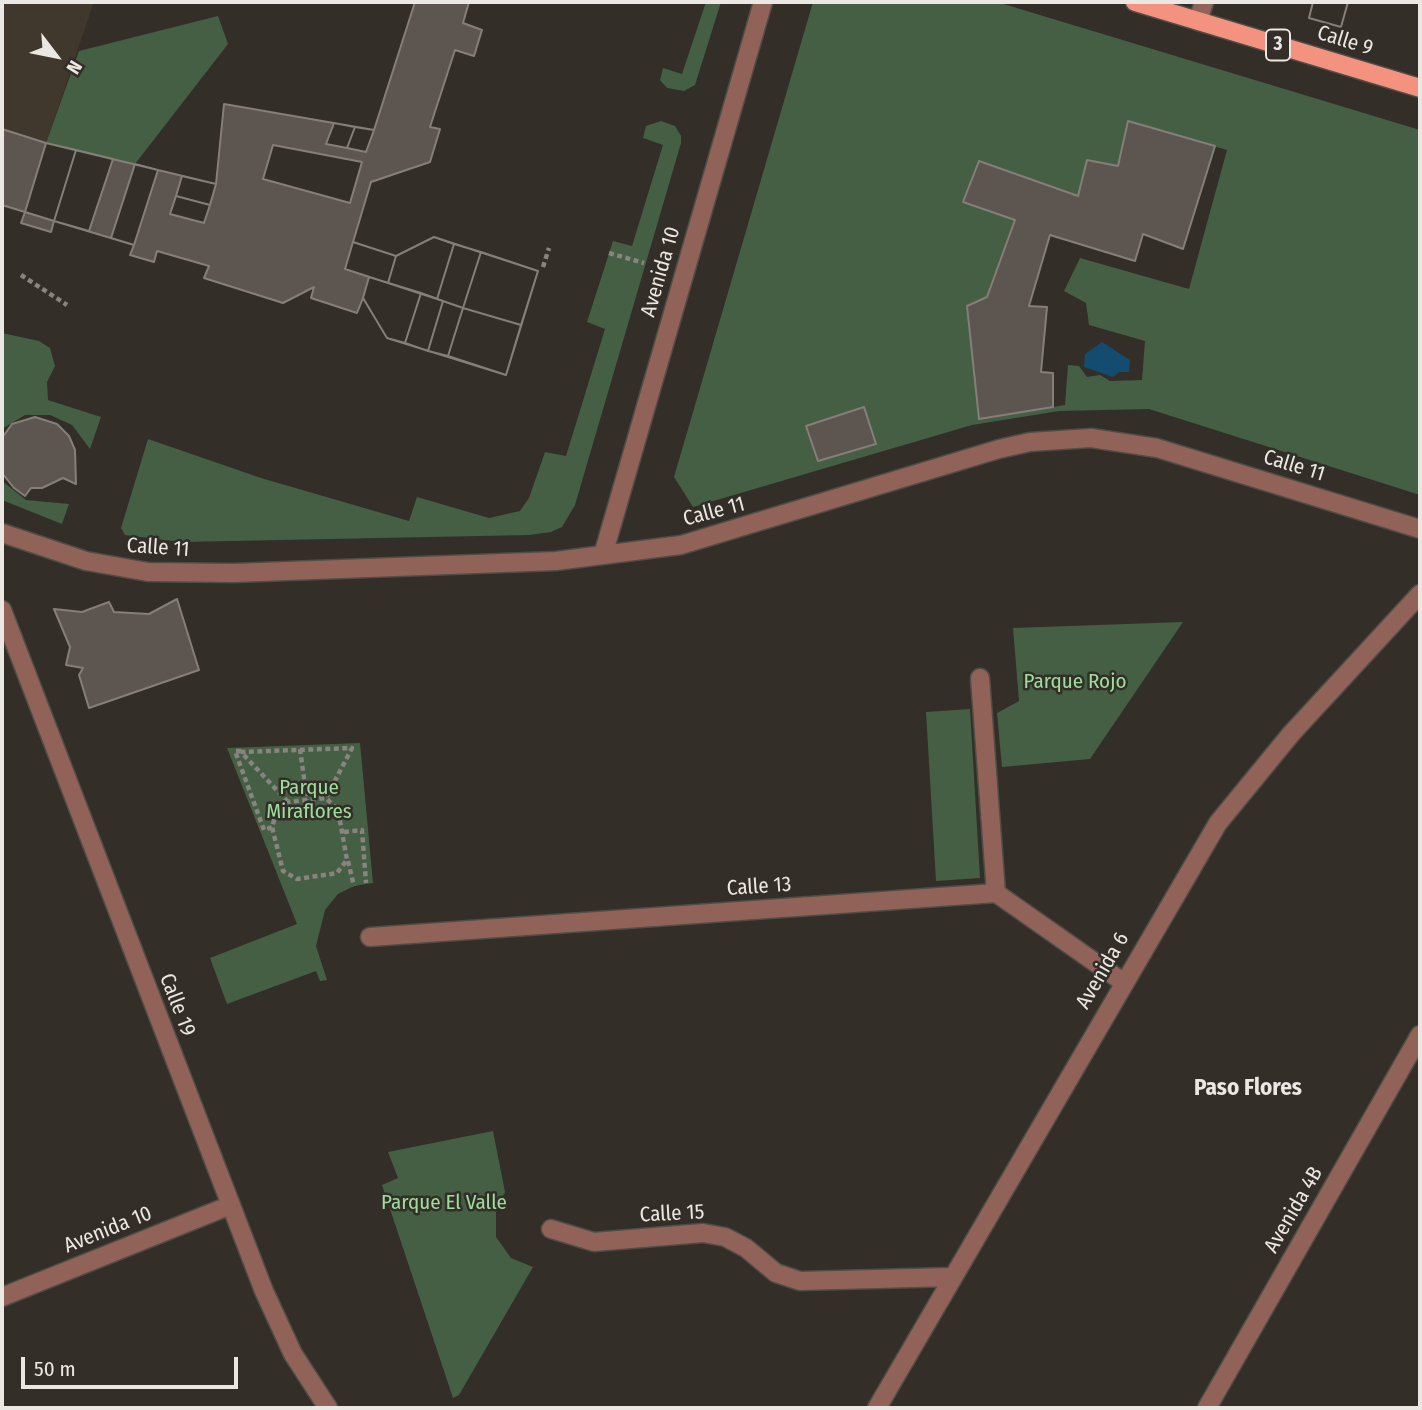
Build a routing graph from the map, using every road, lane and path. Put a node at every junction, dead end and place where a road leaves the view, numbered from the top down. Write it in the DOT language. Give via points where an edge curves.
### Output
graph roads {
  1 [pos="763,2"];
  2 [pos="1135,2"];
  3 [pos="1203,2"];
  4 [pos="1198,21"];
  5 [pos="1420,88"];
  6 [pos="549,248"];
  7 [pos="609,253"];
  8 [pos="644,263"];
  9 [pos="543,267"];
  10 [pos="21,275"];
  11 [pos="67,305"];
  12 [pos="1420,529"];
  13 [pos="2,533"];
  14 [pos="603,555"];
  15 [pos="1420,594"];
  16 [pos="2,610"];
  17 [pos="981,678"];
  18 [pos="300,749"];
  19 [pos="241,751"];
  20 [pos="326,799"];
  21 [pos="307,800"];
  22 [pos="288,802"];
  23 [pos="272,827"];
  24 [pos="344,832"];
  25 [pos="347,860"];
  26 [pos="366,883"];
  27 [pos="354,886"];
  28 [pos="996,893"];
  29 [pos="370,937"];
  30 [pos="1123,982"];
  31 [pos="1420,1035"];
  32 [pos="231,1205"];
  33 [pos="551,1229"];
  34 [pos="951,1278"];
  35 [pos="2,1297"];
  36 [pos="328,1408"];
  37 [pos="877,1408"];
  38 [pos="1207,1408"];
  1 -- 14 [label="street, Avenida 10"];
  2 -- 4 [label="main road, Calle 9 / 3"];
  3 -- 4 [label="street"];
  4 -- 5 [label="main road, Calle 9 / 3"];
  6 -- 9 [label="path"];
  7 -- 8 [label="path"];
  10 -- 11 [label="path"];
  12 -- 14 [label="street, Calle 11" via="1157,448 1091,438 989,451 681,545"];
  13 -- 14 [label="street, Calle 11" via="86,561 170,573 556,561"];
  15 -- 30 [label="street, Avenida 6" via="1231,804"];
  16 -- 32 [label="street, Calle 19"];
  17 -- 28 [label="street"];
  18 -- 19 [label="path"];
  18 -- 20 [label="path" via="352,748"];
  18 -- 21 [label="path"];
  19 -- 22 [label="path"];
  19 -- 23 [label="path" via="235,751 264,830"];
  20 -- 21 [label="path"];
  20 -- 24 [label="path" via="338,810"];
  21 -- 22 [label="path"];
  22 -- 23 [label="path" via="277,811"];
  23 -- 25 [label="path" via="283,871 297,879 337,873"];
  24 -- 25 [label="path"];
  24 -- 26 [label="path" via="362,830"];
  25 -- 27 [label="path"];
  28 -- 29 [label="street, Calle 13"];
  28 -- 30 [label="street"];
  30 -- 34 [label="street, Avenida 6"];
  31 -- 38 [label="street, Avenida 4B"];
  32 -- 35 [label="street, Avenida 10"];
  32 -- 36 [label="street, Calle 19" via="293,1354"];
  33 -- 34 [label="street, Calle 15" via="594,1242 703,1233 725,1237 776,1273 800,1281"];
  34 -- 37 [label="street, Avenida 6"];
}
